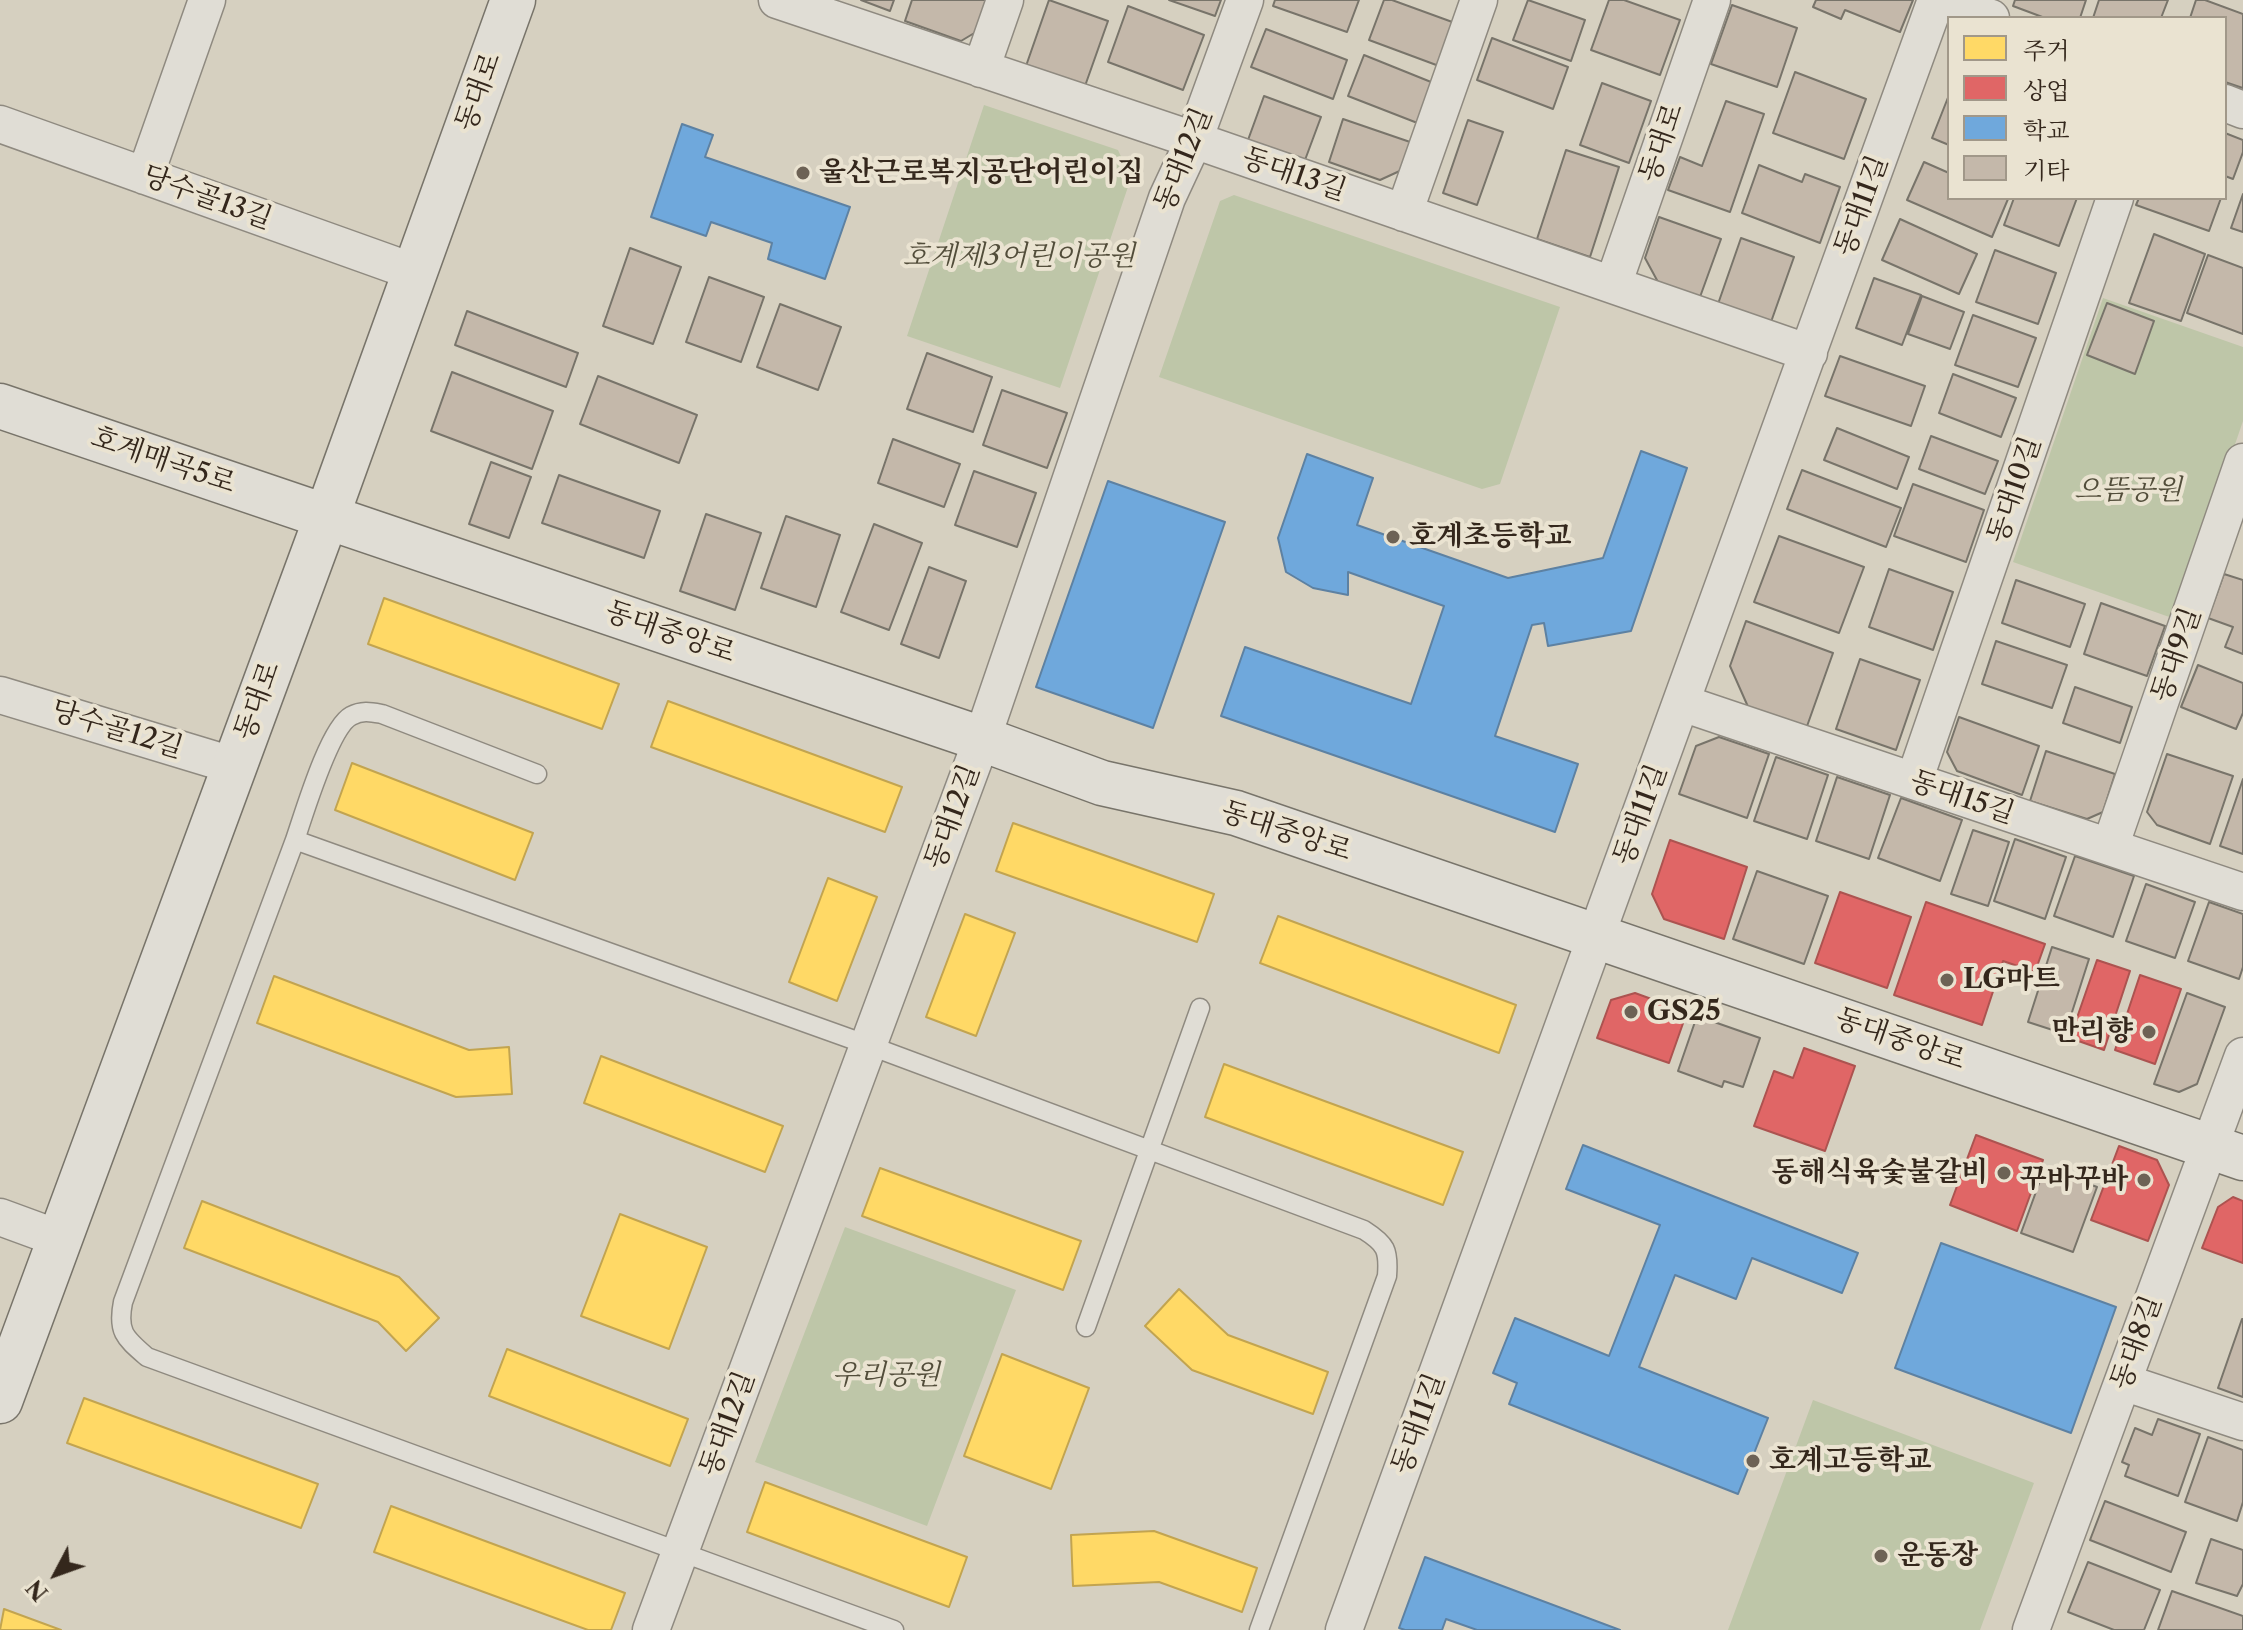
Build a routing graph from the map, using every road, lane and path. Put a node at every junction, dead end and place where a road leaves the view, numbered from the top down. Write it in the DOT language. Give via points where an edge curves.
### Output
graph roads {
  1 [pos="207,0"];
  2 [pos="513,0"];
  3 [pos="1005,0"];
  4 [pos="1245,0"];
  5 [pos="1479,0"];
  6 [pos="1712,0"];
  7 [pos="1939,0"];
  8 [pos="787,2"];
  9 [pos="1985,16"];
  10 [pos="981,69"];
  11 [pos="0,124"];
  12 [pos="1194,140"];
  13 [pos="145,176"];
  14 [pos="2114,200"];
  15 [pos="1404,213"];
  16 [pos="414,272"];
  17 [pos="1613,285"];
  18 [pos="1809,353"];
  19 [pos="0,406"];
  20 [pos="2243,462"];
  21 [pos="327,516"];
  22 [pos="0,695"];
  23 [pos="1682,703"];
  24 [pos="982,739"];
  25 [pos="235,766"];
  26 [pos="537,774"];
  27 [pos="1914,781"];
  28 [pos="295,840"];
  29 [pos="2110,847"];
  30 [pos="2243,892"];
  31 [pos="1597,937"];
  32 [pos="1200,1008"];
  33 [pos="868,1045"];
  34 [pos="2243,1056"];
  35 [pos="1149,1150"];
  36 [pos="2226,1152"];
  37 [pos="0,1217"];
  38 [pos="60,1239"];
  39 [pos="1086,1327"];
  40 [pos="2123,1382"];
  41 [pos="0,1401"];
  42 [pos="2243,1422"];
  43 [pos="679,1553"];
  44 [pos="651,1630"];
  45 [pos="894,1630"];
  46 [pos="1259,1630"];
  47 [pos="1344,1630"];
  48 [pos="2031,1630"];
  1 -- 13 [label="street"];
  2 -- 16 [label="street, 동대로"];
  3 -- 10 [label="street"];
  4 -- 12 [label="street, 동대12길"];
  5 -- 15 [label="street"];
  6 -- 17 [label="street, 동대로"];
  7 -- 9 [label="street"];
  7 -- 18 [label="street, 동대11길"];
  8 -- 10 [label="street, 동대13길"];
  10 -- 12 [label="street, 동대13길"];
  11 -- 13 [label="street, 당수골13길"];
  12 -- 15 [label="street, 동대13길"];
  12 -- 24 [label="street, 동대12길" via="1167,198"];
  13 -- 16 [label="street, 당수골13길"];
  14 -- 27 [label="street, 동대10길"];
  15 -- 17 [label="street, 동대13길"];
  16 -- 21 [label="street, 동대로"];
  17 -- 18 [label="street, 동대13길"];
  18 -- 23 [label="street, 동대11길"];
  19 -- 21 [label="street, 호계매곡5로"];
  20 -- 29 [label="street, 동대9길"];
  21 -- 24 [label="street, 동대중앙로"];
  21 -- 25 [label="street, 동대로"];
  22 -- 25 [label="street, 당수골12길"];
  23 -- 27 [label="street, 동대15길"];
  23 -- 31 [label="street, 동대11길"];
  24 -- 31 [label="street, 동대중앙로" via="1102,783 1236,813"];
  24 -- 33 [label="street, 동대12길"];
  25 -- 38 [label="street, 동대로"];
  26 -- 28 [label="lane" via="365,711 349,717 334,733"];
  27 -- 29 [label="street, 동대15길"];
  28 -- 33 [label="lane"];
  28 -- 43 [label="lane" via="119,1322 147,1357"];
  29 -- 30 [label="street, 동대15길"];
  31 -- 36 [label="street, 동대중앙로"];
  31 -- 47 [label="street, 동대11길"];
  32 -- 35 [label="lane"];
  33 -- 35 [label="lane"];
  33 -- 43 [label="street, 동대12길"];
  34 -- 36 [label="street, 동대8길"];
  35 -- 39 [label="lane"];
  35 -- 46 [label="lane" via="1364,1230 1381,1241 1389,1257 1387,1276"];
  36 -- 40 [label="street, 동대8길"];
  37 -- 38 [label="street"];
  38 -- 41 [label="street, 동대로"];
  40 -- 42 [label="street"];
  40 -- 48 [label="street, 동대8길"];
  43 -- 44 [label="street, 동대12길"];
  43 -- 45 [label="lane"];
}
